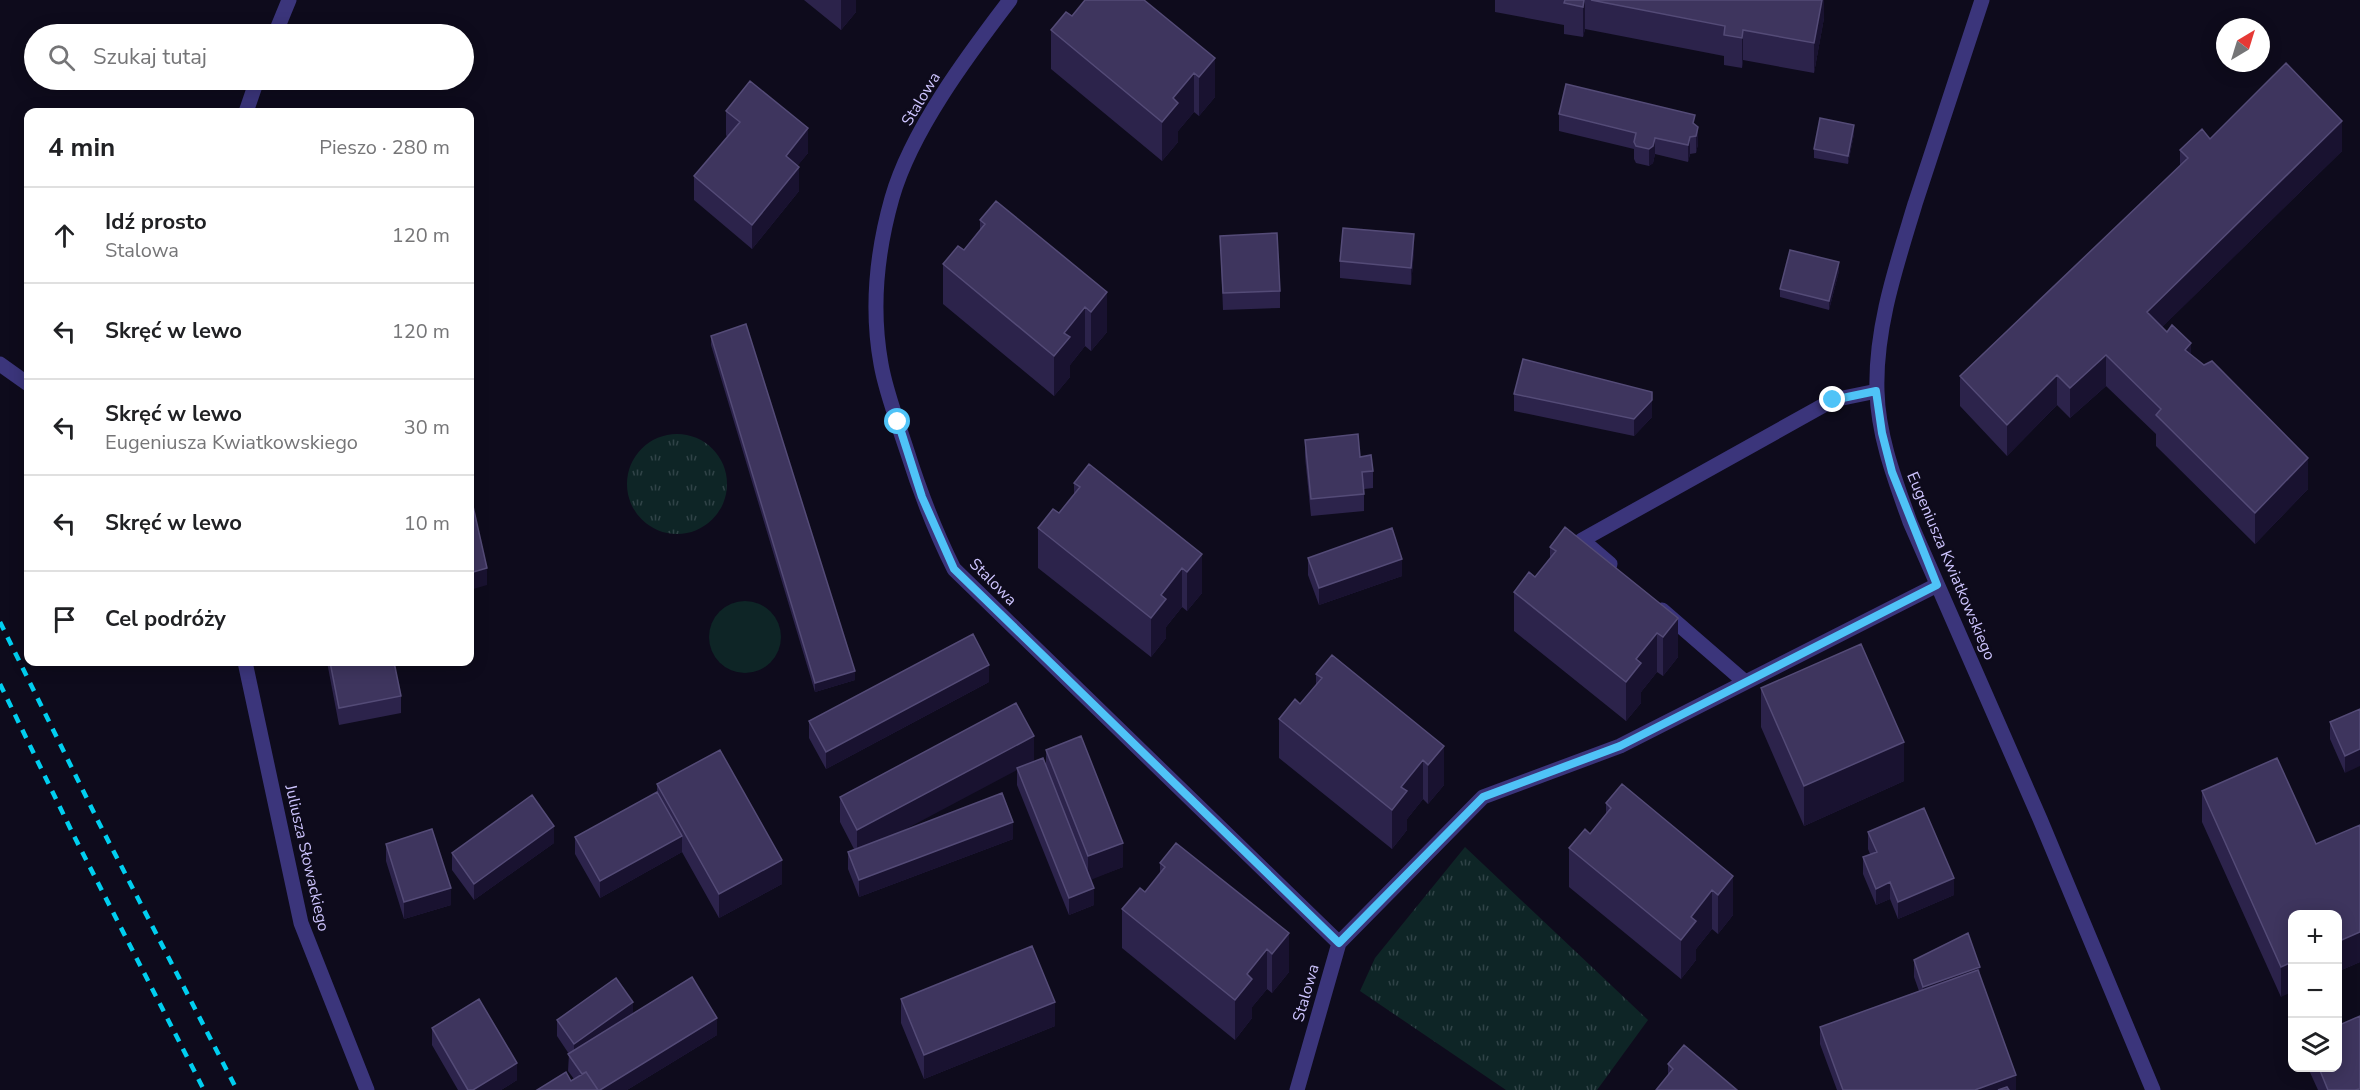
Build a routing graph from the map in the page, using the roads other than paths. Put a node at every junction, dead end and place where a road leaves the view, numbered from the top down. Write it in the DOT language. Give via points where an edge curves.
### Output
graph roads {
  1 [pos="289,0"];
  2 [pos="1010,0"];
  3 [pos="1982,0"];
  4 [pos="279,24"];
  5 [pos="254,90"];
  6 [pos="247,108"];
  7 [pos="0,364"];
  8 [pos="24,381"];
  9 [pos="1876,391"];
  10 [pos="1625,577"];
  11 [pos="1937,585"];
  12 [pos="1651,600"];
  13 [pos="245,666"];
  14 [pos="1745,682"];
  15 [pos="1339,943"];
  16 [pos="367,1090"];
  17 [pos="1297,1090"];
  18 [pos="2153,1090"];
  1 -- 4 [label="street"];
  2 -- 15 [label="street, Stalowa" via="966,58 914,146 892,197 881,245 876,313 881,365 922,497 954,569"];
  3 -- 9 [label="street, Eugeniusza Kwiatkowskiego" via="1897,264 1884,318"];
  5 -- 6 [label="street"];
  7 -- 8 [label="street"];
  9 -- 10 [label="street" via="1833,400 1582,540"];
  9 -- 11 [label="street, Eugeniusza Kwiatkowskiego" via="1892,472"];
  11 -- 14 [label="street"];
  11 -- 18 [label="street, Eugeniusza Kwiatkowskiego"];
  12 -- 14 [label="street"];
  13 -- 16 [label="street, Juliusza Słowackiego" via="301,923"];
  14 -- 15 [label="street" via="1620,746 1483,797"];
  15 -- 17 [label="street, Stalowa"];
}
